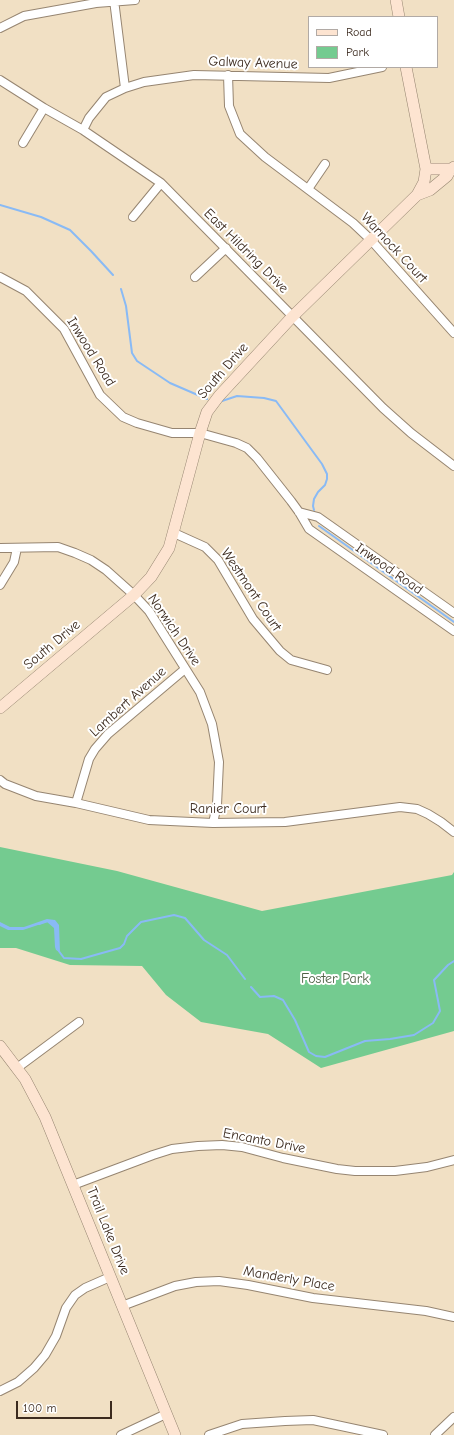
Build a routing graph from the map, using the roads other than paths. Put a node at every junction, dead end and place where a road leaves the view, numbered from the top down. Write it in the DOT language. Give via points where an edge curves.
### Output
graph roads {
  1 [pos="134,0"];
  2 [pos="396,0"];
  3 [pos="115,1"];
  4 [pos="398,16"];
  5 [pos="0,28"];
  6 [pos="377,68"];
  7 [pos="406,68"];
  8 [pos="228,75"];
  9 [pos="0,80"];
  10 [pos="125,88"];
  11 [pos="44,108"];
  12 [pos="83,130"];
  13 [pos="23,143"];
  14 [pos="325,164"];
  15 [pos="426,169"];
  16 [pos="453,170"];
  17 [pos="161,183"];
  18 [pos="308,189"];
  19 [pos="417,195"];
  20 [pos="133,217"];
  21 [pos="371,240"];
  22 [pos="226,248"];
  23 [pos="0,277"];
  24 [pos="195,277"];
  25 [pos="292,317"];
  26 [pos="454,333"];
  27 [pos="200,433"];
  28 [pos="454,466"];
  29 [pos="299,512"];
  30 [pos="318,517"];
  31 [pos="309,529"];
  32 [pos="174,533"];
  33 [pos="0,548"];
  34 [pos="17,548"];
  35 [pos="0,585"];
  36 [pos="134,595"];
  37 [pos="454,612"];
  38 [pos="454,631"];
  39 [pos="185,669"];
  40 [pos="327,670"];
  41 [pos="0,708"];
  42 [pos="0,780"];
  43 [pos="76,803"];
  44 [pos="213,823"];
  45 [pos="454,832"];
  46 [pos="79,1022"];
  47 [pos="0,1046"];
  48 [pos="17,1068"];
  49 [pos="454,1160"];
  50 [pos="73,1185"];
  51 [pos="110,1277"];
  52 [pos="122,1306"];
  53 [pos="454,1317"];
  54 [pos="0,1391"];
  55 [pos="166,1414"];
  56 [pos="454,1417"];
  57 [pos="120,1435"];
  58 [pos="175,1435"];
  59 [pos="209,1435"];
  60 [pos="383,1435"];
  61 [pos="435,1435"];
  1 -- 3 [label="street"];
  2 -- 4 [label="street"];
  3 -- 5 [label="street" via="24,16"];
  3 -- 10 [label="street"];
  6 -- 8 [label="street, Galway Avenue" via="329,78"];
  7 -- 15 [label="street, South Drive"];
  8 -- 10 [label="street, Galway Avenue" via="194,74 144,82"];
  8 -- 18 [label="street, Warnock Court" via="229,106 240,134 265,158"];
  9 -- 11 [label="street, East Hildring Drive"];
  10 -- 12 [label="street, Galway Avenue" via="106,97 88,118"];
  11 -- 12 [label="street, East Hildring Drive"];
  11 -- 13 [label="street"];
  12 -- 17 [label="street, East Hildring Drive"];
  14 -- 18 [label="street"];
  15 -- 16 [label="street"];
  15 -- 19 [label="street, South Drive" via="424,182"];
  16 -- 19 [label="street" via="430,190"];
  17 -- 20 [label="street"];
  17 -- 22 [label="street, East Hildring Drive"];
  18 -- 21 [label="street, Warnock Court"];
  19 -- 21 [label="street, South Drive"];
  21 -- 25 [label="street, South Drive"];
  21 -- 26 [label="street, Warnock Court"];
  22 -- 24 [label="street"];
  22 -- 25 [label="street, East Hildring Drive"];
  23 -- 27 [label="street, Inwood Road" via="26,291 64,329 100,395 123,417 172,433"];
  25 -- 27 [label="street, South Drive" via="219,396 207,412"];
  25 -- 28 [label="street, East Hildring Drive" via="383,408"];
  27 -- 29 [label="street, Inwood Road" via="247,448"];
  27 -- 32 [label="street, South Drive"];
  29 -- 30 [label="street, Inwood Road"];
  29 -- 31 [label="street, Inwood Road"];
  30 -- 31 [label="street"];
  30 -- 37 [label="street, Inwood Road"];
  31 -- 38 [label="street, Inwood Road"];
  32 -- 36 [label="street, South Drive" via="169,548 151,577"];
  32 -- 40 [label="street, Westmont Court" via="205,547 218,560 252,619 280,651 291,660"];
  33 -- 34 [label="street, Norwich Drive"];
  34 -- 35 [label="street" via="14,562"];
  34 -- 36 [label="street, Norwich Drive" via="58,547 75,553 106,570"];
  36 -- 39 [label="street, Norwich Drive" via="149,611"];
  36 -- 41 [label="street, South Drive"];
  39 -- 43 [label="street, Lambert Avenue" via="108,734 95,749 89,759"];
  39 -- 44 [label="street, Norwich Drive" via="200,692 215,739 219,762 217,805"];
  42 -- 43 [label="street, Ranier Court" via="4,784 36,796"];
  43 -- 44 [label="street, Ranier Court" via="149,820"];
  44 -- 45 [label="street, Ranier Court" via="284,822 400,807 428,814"];
  46 -- 48 [label="street"];
  47 -- 48 [label="street, Trail Lake Drive"];
  48 -- 50 [label="street, Trail Lake Drive" via="45,1117"];
  49 -- 50 [label="street, Encanto Drive" via="427,1167 394,1171 355,1171 242,1148 222,1145 198,1146 153,1154"];
  50 -- 51 [label="street, Trail Lake Drive"];
  51 -- 52 [label="street, Trail Lake Drive"];
  51 -- 54 [label="street" via="75,1295 66,1308 56,1336 45,1355 18,1382"];
  52 -- 53 [label="street, Manderly Place" via="176,1286 219,1281 313,1298 426,1311"];
  52 -- 55 [label="street, Trail Lake Drive"];
  55 -- 57 [label="street"];
  55 -- 58 [label="street, Trail Lake Drive"];
  56 -- 61 [label="street"];
  59 -- 60 [label="street" via="242,1424 314,1420"];
}
